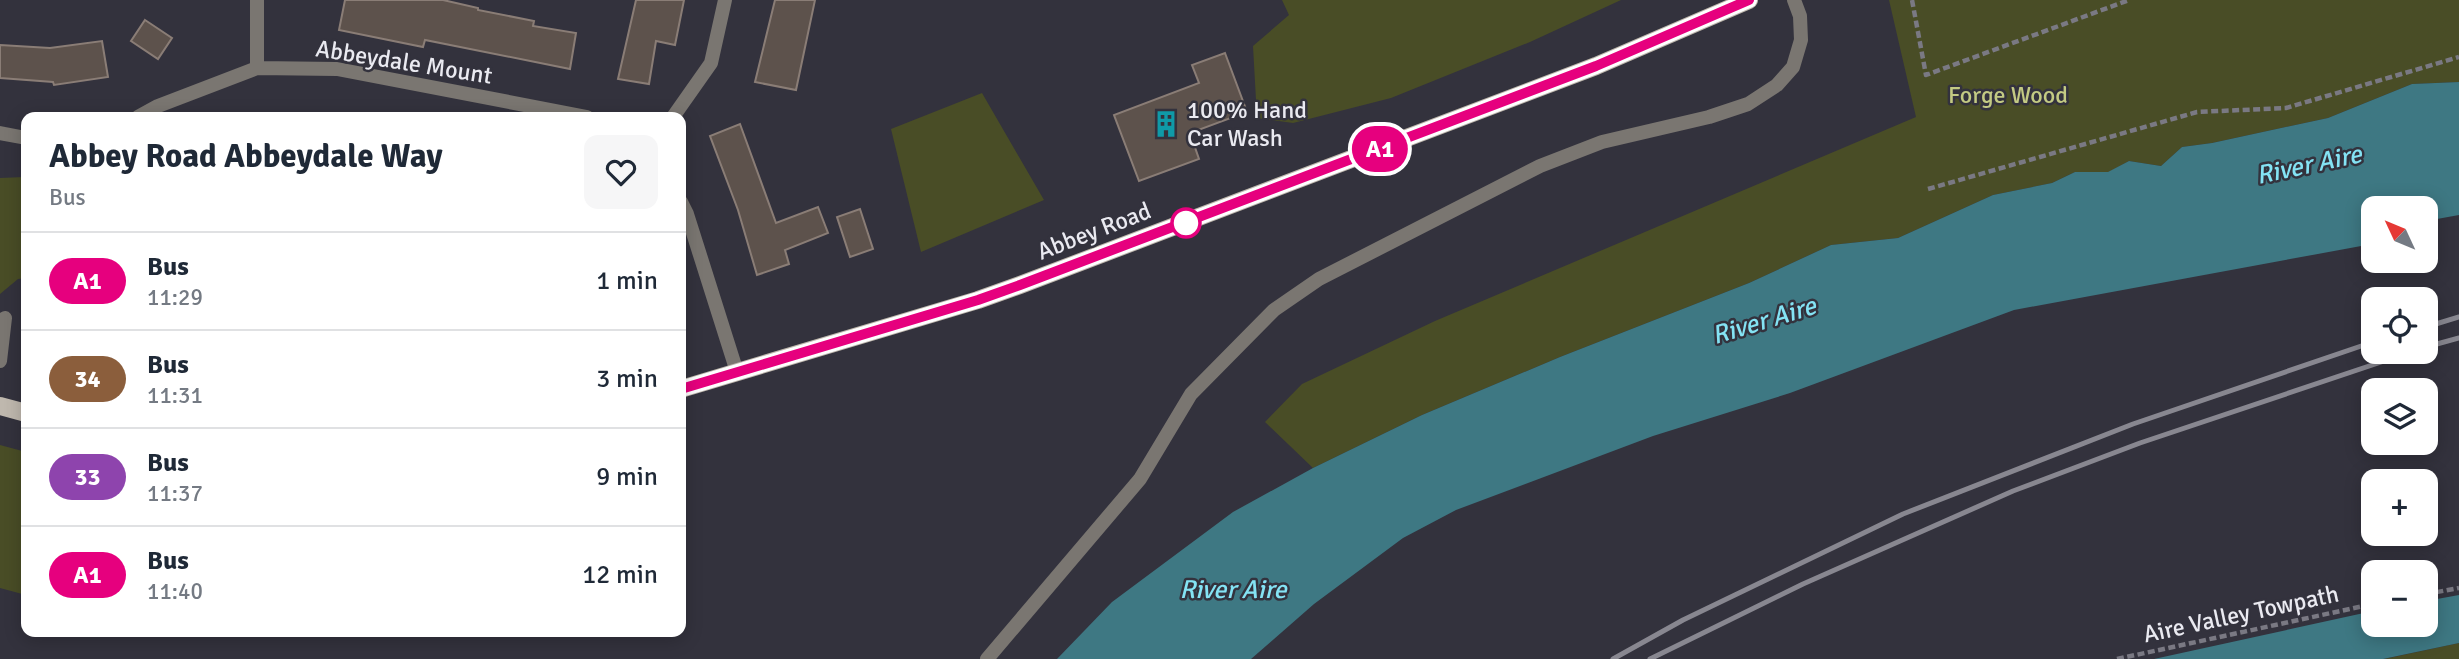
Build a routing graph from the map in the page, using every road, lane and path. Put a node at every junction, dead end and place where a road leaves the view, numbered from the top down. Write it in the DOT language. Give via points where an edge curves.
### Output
graph roads {
  1 [pos="257,0"];
  2 [pos="725,0"];
  3 [pos="1749,0"];
  4 [pos="1794,0"];
  5 [pos="1912,0"];
  6 [pos="2129,0"];
  7 [pos="2459,57"];
  8 [pos="257,68"];
  9 [pos="147,112"];
  10 [pos="561,112"];
  11 [pos="676,112"];
  12 [pos="0,133"];
  13 [pos="21,137"];
  14 [pos="1928,189"];
  15 [pos="686,212"];
  16 [pos="5,318"];
  17 [pos="0,361"];
  18 [pos="737,372"];
  19 [pos="686,387"];
  20 [pos="0,406"];
  21 [pos="21,412"];
  22 [pos="2459,588"];
  23 [pos="2438,592"];
  24 [pos="2361,607"];
  25 [pos="987,659"];
  26 [pos="2117,659"];
  1 -- 8 [label="street"];
  2 -- 11 [label="street" via="711,62"];
  3 -- 18 [label="main road, Abbey Road" via="1596,66 1020,285"];
  4 -- 25 [label="street" via="1801,40 1793,68 1748,104 1602,142 1540,166 1319,279 1274,310 1191,394 1140,479"];
  5 -- 6 [label="path" via="1926,75"];
  7 -- 14 [label="path" via="2286,108 2197,112"];
  8 -- 9 [label="street, Abbeydale Mount"];
  8 -- 10 [label="street, Abbeydale Mount" via="337,69"];
  12 -- 13 [label="street"];
  15 -- 18 [label="street"];
  16 -- 17 [label="street"];
  18 -- 19 [label="main road, Abbey Road"];
  20 -- 21 [label="main road"];
  22 -- 23 [label="path"];
  24 -- 26 [label="path, Aire Valley Towpath"];
}
